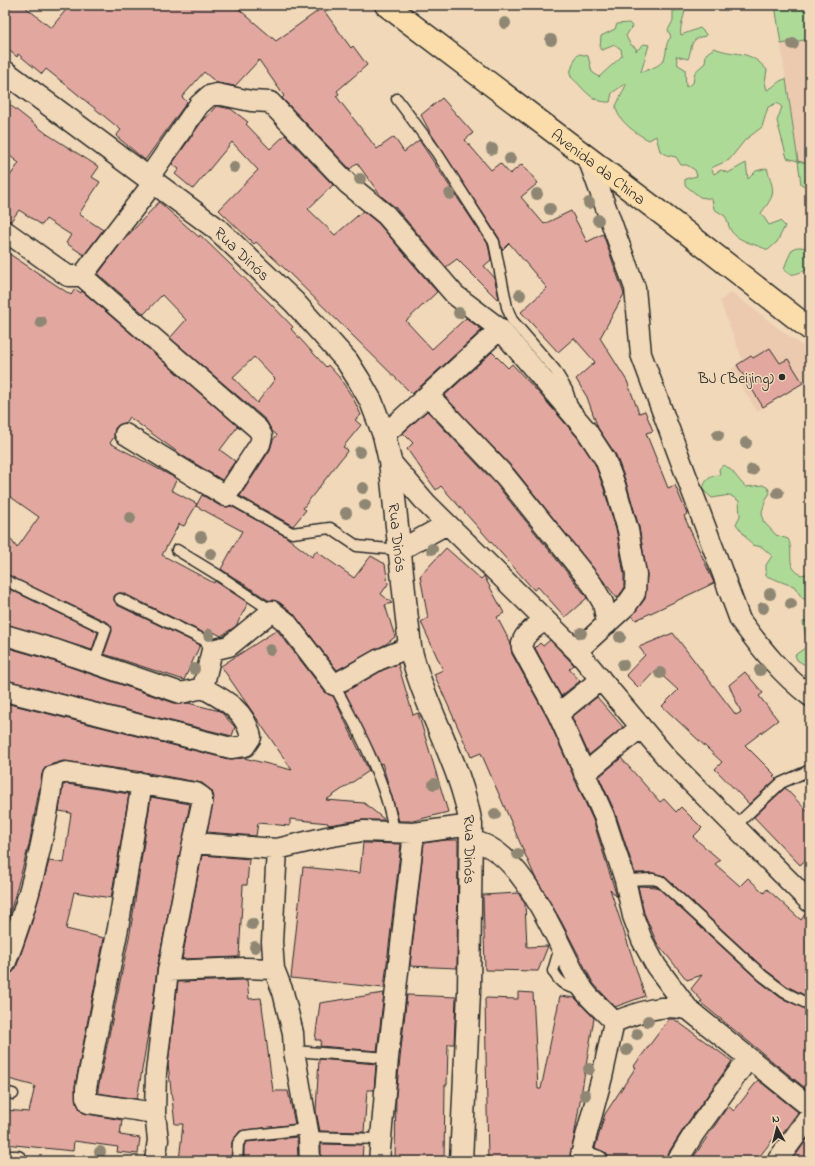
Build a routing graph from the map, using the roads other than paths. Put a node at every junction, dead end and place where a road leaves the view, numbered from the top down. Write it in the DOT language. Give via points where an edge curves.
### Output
graph roads {
  1 [pos="386,5"];
  2 [pos="5,72"];
  3 [pos="397,99"];
  4 [pos="588,158"];
  5 [pos="151,179"];
  6 [pos="5,231"];
  7 [pos="82,276"];
  8 [pos="500,329"];
  9 [pos="810,329"];
  10 [pos="428,395"];
  11 [pos="573,416"];
  12 [pos="125,434"];
  13 [pos="384,436"];
  14 [pos="390,461"];
  15 [pos="226,496"];
  16 [pos="447,524"];
  17 [pos="177,550"];
  18 [pos="400,550"];
  19 [pos="5,580"];
  20 [pos="120,599"];
  21 [pos="272,611"];
  22 [pos="545,620"];
  23 [pos="607,624"];
  24 [pos="5,635"];
  25 [pos="410,647"];
  26 [pos="212,650"];
  27 [pos="577,651"];
  28 [pos="94,663"];
  29 [pos="601,679"];
  30 [pos="334,685"];
  31 [pos="203,688"];
  32 [pos="5,692"];
  33 [pos="810,696"];
  34 [pos="558,714"];
  35 [pos="641,727"];
  36 [pos="810,770"];
  37 [pos="584,774"];
  38 [pos="142,783"];
  39 [pos="735,826"];
  40 [pos="394,833"];
  41 [pos="414,833"];
  42 [pos="471,833"];
  43 [pos="194,843"];
  44 [pos="277,849"];
  45 [pos="625,880"];
  46 [pos="810,902"];
  47 [pos="5,964"];
  48 [pos="656,966"];
  49 [pos="274,969"];
  50 [pos="168,971"];
  51 [pos="810,1005"];
  52 [pos="650,1010"];
  53 [pos="690,1010"];
  54 [pos="614,1022"];
  55 [pos="294,1051"];
  56 [pos="388,1058"];
  57 [pos="748,1059"];
  58 [pos="810,1107"];
  59 [pos="155,1113"];
  60 [pos="810,1116"];
  61 [pos="308,1133"];
  62 [pos="380,1139"];
  63 [pos="586,1159"];
  64 [pos="5,1160"];
  65 [pos="17,1161"];
  66 [pos="155,1161"];
  67 [pos="237,1161"];
  68 [pos="310,1161"];
  69 [pos="380,1161"];
  70 [pos="461,1161"];
  71 [pos="677,1161"];
  72 [pos="777,1161"];
  1 -- 4 [label="main road, Avenida da China"];
  2 -- 5 [label="street, Rua Dinós"];
  3 -- 11 [label="lane" via="437,153 494,242 512,320 547,360 567,390"];
  4 -- 9 [label="main road, Avenida da China"];
  4 -- 33 [label="street" via="635,288 641,354 740,620 759,646"];
  5 -- 7 [label="street"];
  5 -- 8 [label="street" via="199,105 209,96 217,94 270,102 348,184 386,214 455,295"];
  5 -- 13 [label="street, Rua Dinós" via="217,229 320,329 360,380"];
  6 -- 7 [label="street" via="68,276"];
  7 -- 15 [label="street" via="261,432 262,441"];
  8 -- 10 [label="street"];
  8 -- 11 [label="street"];
  10 -- 13 [label="street"];
  10 -- 23 [label="street" via="505,476 592,584 603,603"];
  11 -- 23 [label="street" via="586,430 605,459 622,508 636,574 632,600"];
  12 -- 15 [label="street"];
  13 -- 14 [label="street, Rua Dinós"];
  14 -- 16 [label="street"];
  14 -- 18 [label="street, Rua Dinós"];
  15 -- 18 [label="lane" via="292,533 330,528 357,546"];
  16 -- 18 [label="street"];
  16 -- 22 [label="street"];
  17 -- 21 [label="lane"];
  18 -- 25 [label="street, Rua Dinós"];
  19 -- 28 [label="lane" via="106,629"];
  20 -- 26 [label="lane" via="204,640"];
  21 -- 26 [label="street" via="229,646"];
  21 -- 30 [label="street" via="286,622"];
  22 -- 27 [label="street"];
  22 -- 34 [label="street" via="525,636 522,644"];
  23 -- 27 [label="street"];
  24 -- 28 [label="street"];
  25 -- 30 [label="street" via="378,660"];
  25 -- 42 [label="street, Rua Dinós" via="461,786 468,808"];
  26 -- 31 [label="street"];
  27 -- 29 [label="street"];
  28 -- 31 [label="street" via="181,694"];
  29 -- 34 [label="street"];
  29 -- 35 [label="street"];
  30 -- 40 [label="lane" via="353,719 383,790"];
  31 -- 32 [label="street" via="229,703 243,716 251,737 245,746 231,748"];
  34 -- 37 [label="street"];
  35 -- 37 [label="street"];
  35 -- 39 [label="street" via="667,758"];
  36 -- 39 [label="lane" via="781,783"];
  37 -- 45 [label="street" via="604,816"];
  38 -- 43 [label="street" via="196,793 202,797"];
  38 -- 47 [label="street" via="66,772 53,776 48,815 38,856"];
  38 -- 59 [label="street" via="131,857 86,1097 89,1103"];
  39 -- 46 [label="street"];
  40 -- 41 [label="street"];
  40 -- 44 [label="street" via="363,831"];
  41 -- 42 [label="street"];
  41 -- 56 [label="street"];
  42 -- 54 [label="street" via="508,863 532,892 584,990"];
  42 -- 70 [label="street, Rua Dinós" via="467,1052"];
  43 -- 44 [label="street"];
  43 -- 50 [label="street"];
  44 -- 49 [label="street" via="272,942"];
  45 -- 48 [label="street" via="637,928"];
  45 -- 51 [label="lane" via="654,878 660,881 763,976 784,992"];
  48 -- 52 [label="street" via="657,995"];
  48 -- 53 [label="street"];
  49 -- 50 [label="street"];
  49 -- 55 [label="street" via="288,1011"];
  50 -- 59 [label="street" via="156,1072"];
  52 -- 53 [label="street" via="674,1007"];
  52 -- 54 [label="street"];
  53 -- 57 [label="street"];
  54 -- 63 [label="street"];
  55 -- 56 [label="lane"];
  55 -- 61 [label="street"];
  56 -- 62 [label="street"];
  57 -- 58 [label="street"];
  57 -- 71 [label="street"];
  59 -- 66 [label="street" via="158,1140"];
  60 -- 72 [label="street"];
  61 -- 62 [label="lane"];
  61 -- 67 [label="lane" via="244,1136 238,1143"];
  61 -- 68 [label="street"];
  62 -- 69 [label="street"];
  64 -- 65 [label="street"];
}
